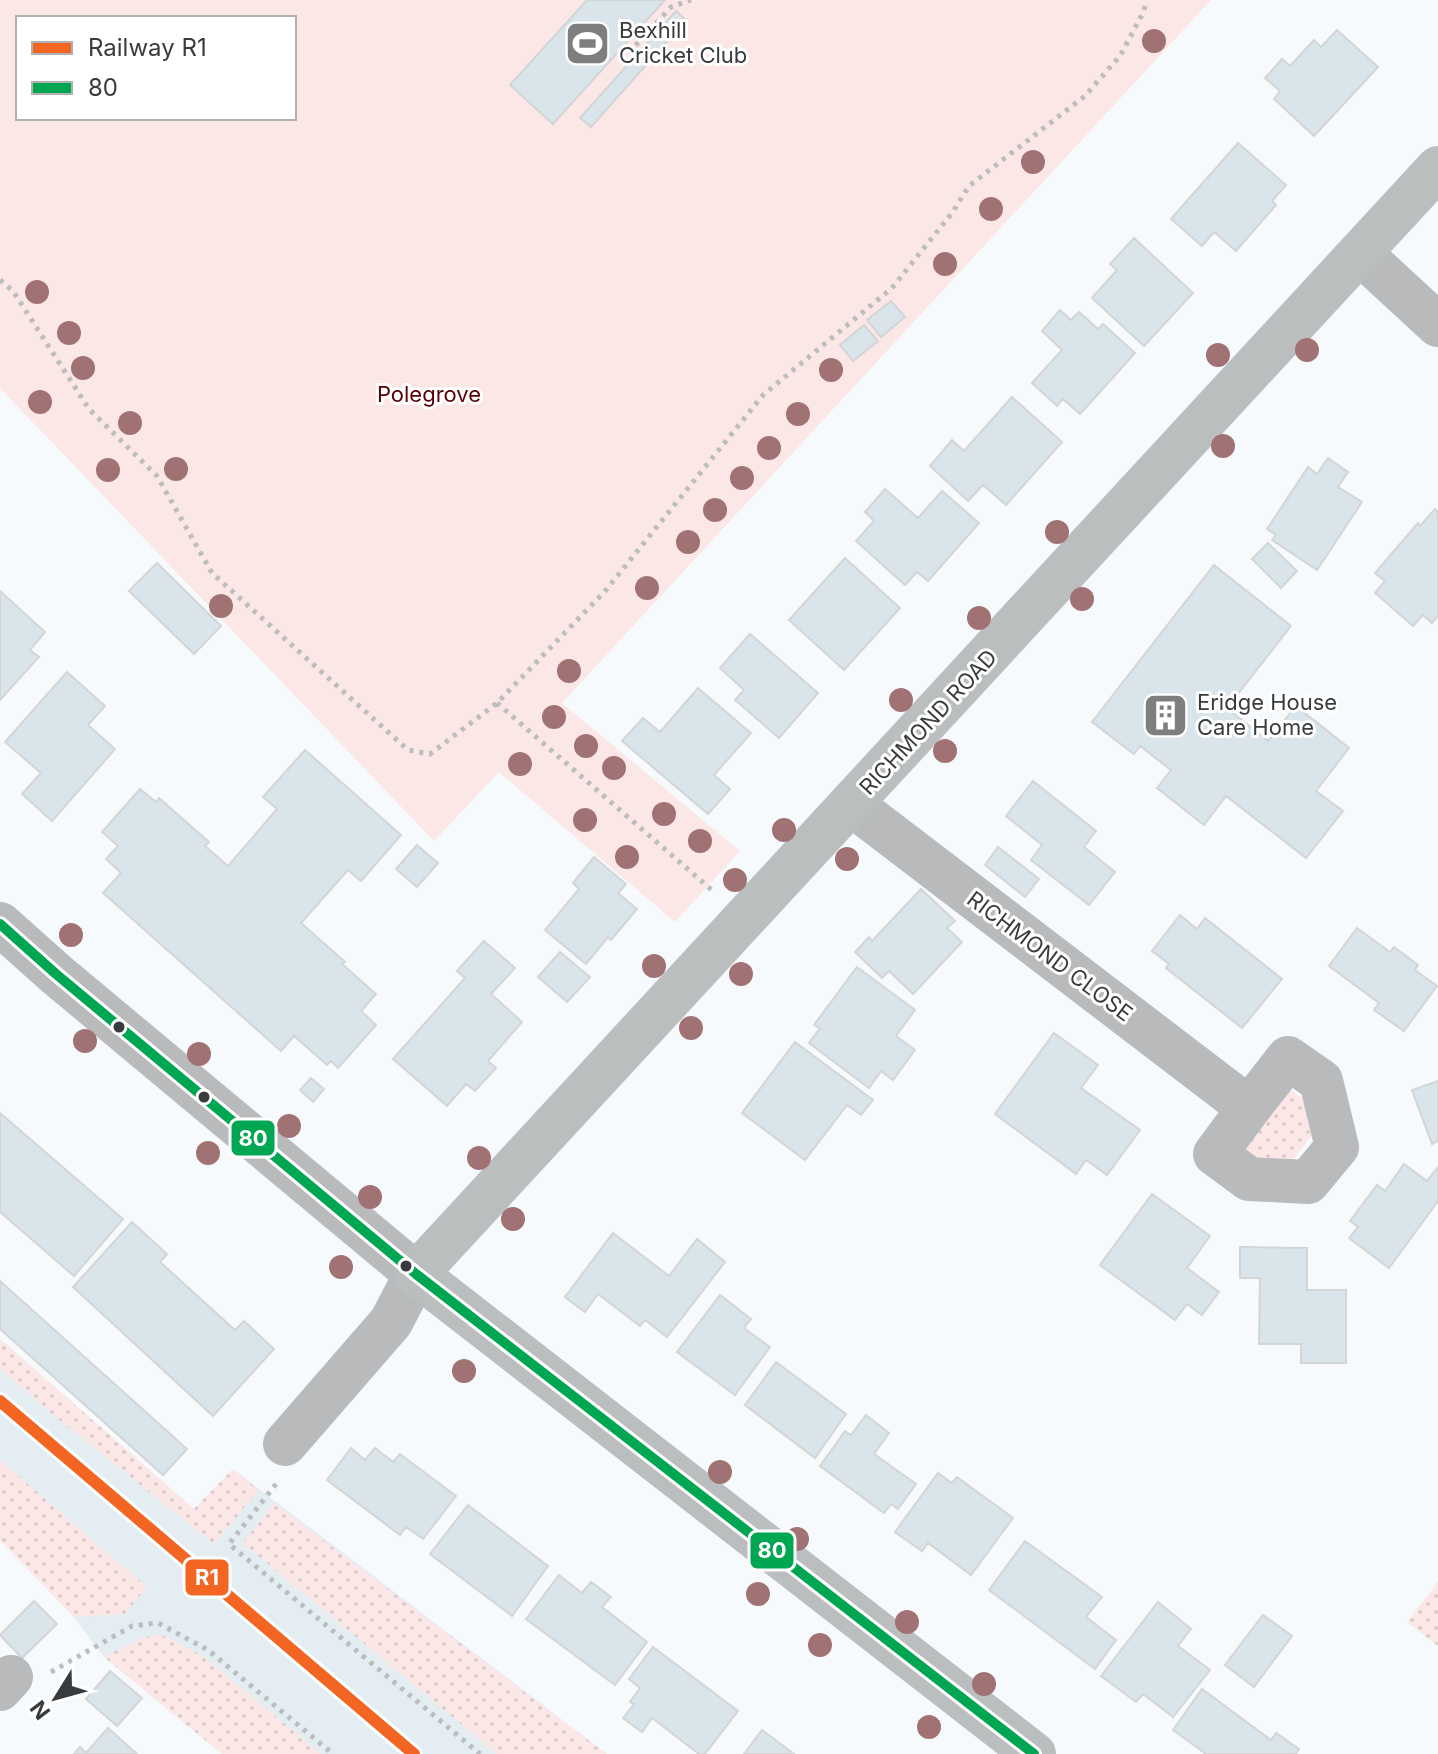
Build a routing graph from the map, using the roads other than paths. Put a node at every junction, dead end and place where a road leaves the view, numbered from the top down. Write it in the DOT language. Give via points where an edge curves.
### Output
graph roads {
  1 [pos="1438,168"];
  2 [pos="1360,253"];
  3 [pos="1438,325"];
  4 [pos="851,804"];
  5 [pos="0,924"];
  6 [pos="1249,1108"];
  7 [pos="416,1274"];
  8 [pos="285,1444"];
  9 [pos="1034,1754"];
  1 -- 2 [label="main road, RICHMOND ROAD"];
  2 -- 3 [label="street"];
  2 -- 4 [label="main road, RICHMOND ROAD"];
  4 -- 6 [label="street, RICHMOND CLOSE"];
  4 -- 7 [label="main road, RICHMOND ROAD"];
  5 -- 7 [label="street"];
  7 -- 8 [label="street" via="391,1322"];
  7 -- 9 [label="main road"];
}
